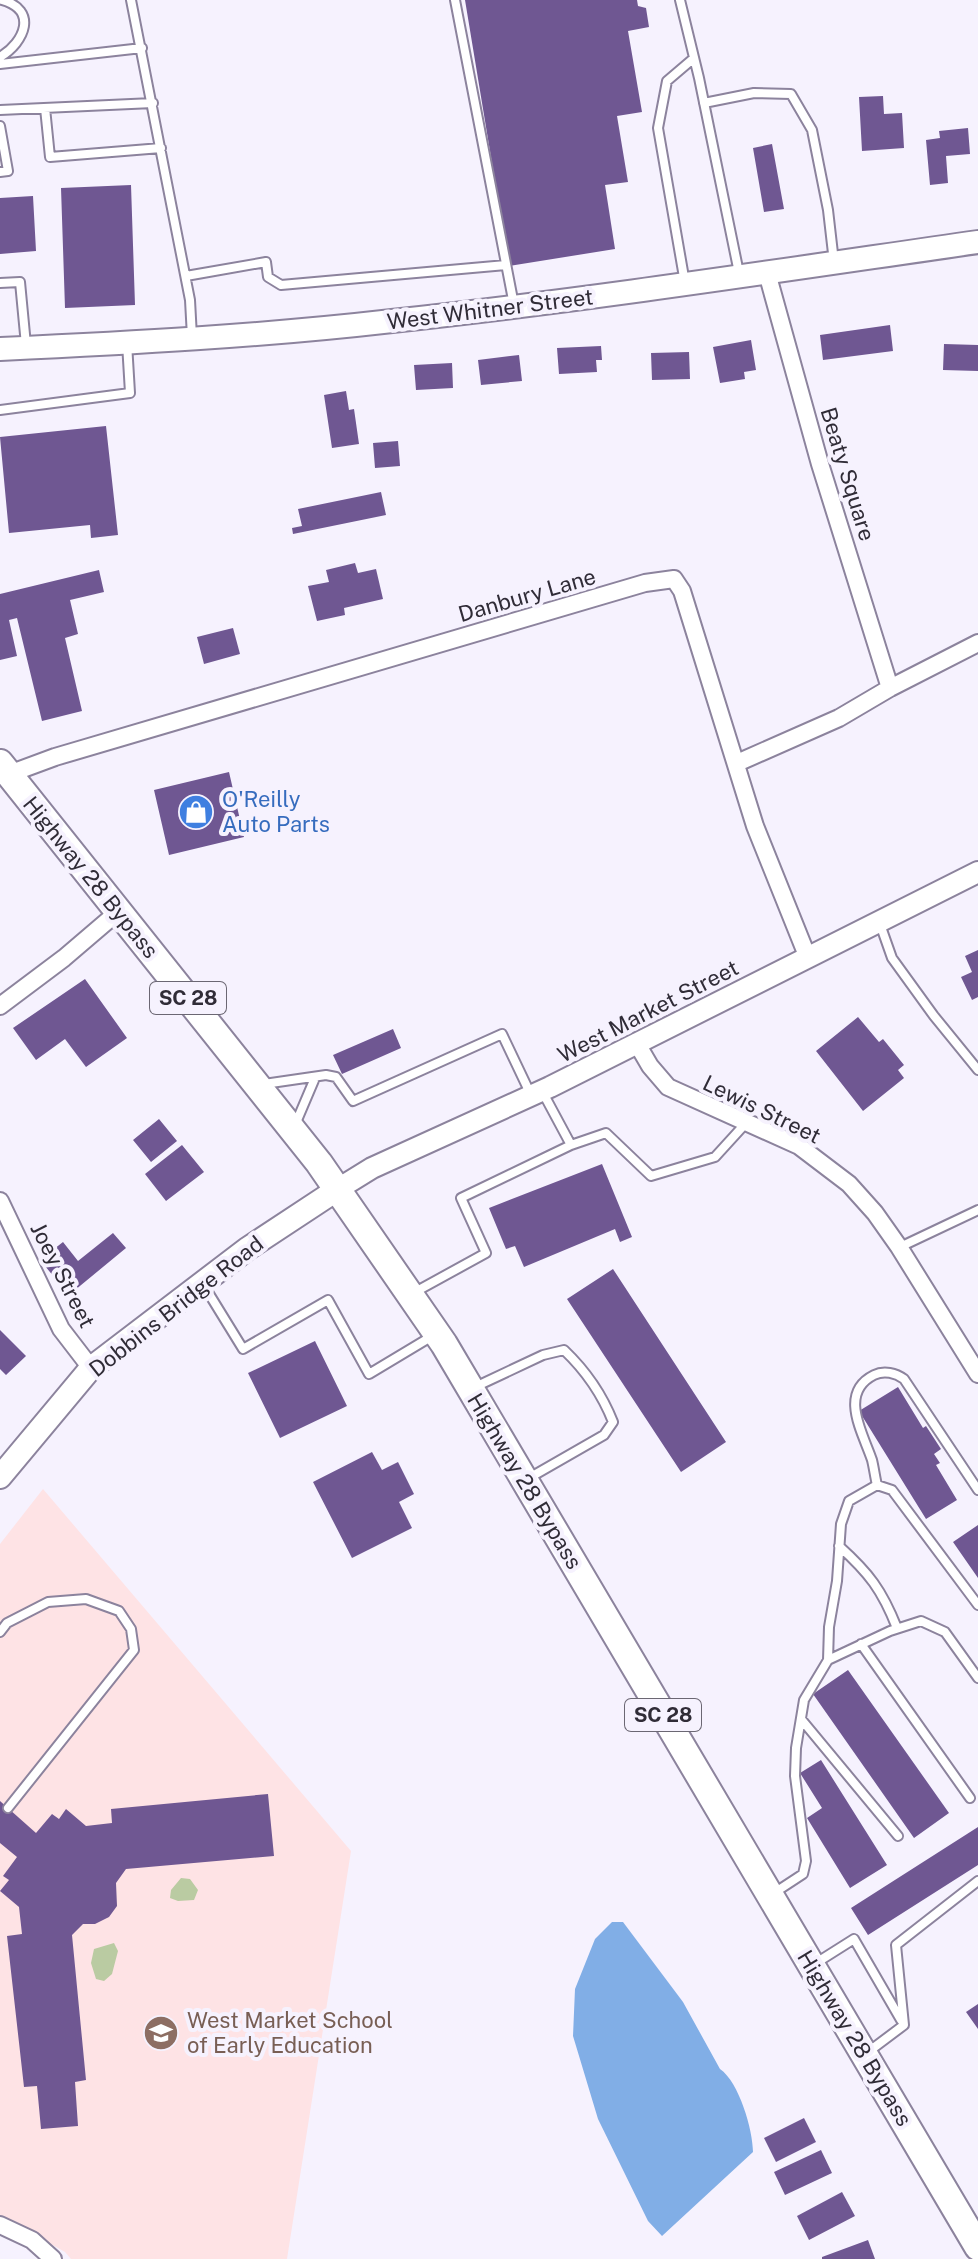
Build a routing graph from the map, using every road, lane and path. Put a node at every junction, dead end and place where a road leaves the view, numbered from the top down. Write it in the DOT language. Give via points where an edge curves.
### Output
graph roads {
  1 [pos="2,0"];
  2 [pos="131,0"];
  3 [pos="455,0"];
  4 [pos="680,0"];
  5 [pos="142,48"];
  6 [pos="0,57"];
  7 [pos="694,58"];
  8 [pos="0,64"];
  9 [pos="153,103"];
  10 [pos="704,103"];
  11 [pos="45,108"];
  12 [pos="0,110"];
  13 [pos="0,126"];
  14 [pos="161,148"];
  15 [pos="0,172"];
  16 [pos="978,242"];
  17 [pos="834,263"];
  18 [pos="506,265"];
  19 [pos="767,273"];
  20 [pos="186,276"];
  21 [pos="740,276"];
  22 [pos="0,283"];
  23 [pos="685,283"];
  24 [pos="514,306"];
  25 [pos="192,338"];
  26 [pos="127,342"];
  27 [pos="27,348"];
  28 [pos="0,349"];
  29 [pos="0,410"];
  30 [pos="978,643"];
  31 [pos="890,688"];
  32 [pos="737,763"];
  33 [pos="4,769"];
  34 [pos="978,872"];
  35 [pos="119,911"];
  36 [pos="878,920"];
  37 [pos="808,958"];
  38 [pos="0,1006"];
  39 [pos="636,1042"];
  40 [pos="978,1070"];
  41 [pos="315,1078"];
  42 [pos="257,1085"];
  43 [pos="537,1093"];
  44 [pos="746,1123"];
  45 [pos="293,1130"];
  46 [pos="571,1145"];
  47 [pos="338,1189"];
  48 [pos="0,1201"];
  49 [pos="978,1210"];
  50 [pos="899,1247"];
  51 [pos="203,1283"];
  52 [pos="410,1294"];
  53 [pos="437,1333"];
  54 [pos="91,1368"];
  55 [pos="978,1374"];
  56 [pos="471,1389"];
  57 [pos="0,1477"];
  58 [pos="525,1481"];
  59 [pos="877,1485"];
  60 [pos="978,1490"];
  61 [pos="839,1546"];
  62 [pos="978,1605"];
  63 [pos="897,1628"];
  64 [pos="0,1632"];
  65 [pos="861,1644"];
  66 [pos="828,1660"];
  67 [pos="978,1678"];
  68 [pos="801,1719"];
  69 [pos="970,1798"];
  70 [pos="8,1808"];
  71 [pos="898,1836"];
  72 [pos="978,1881"];
  73 [pos="770,1896"];
  74 [pos="812,1966"];
  75 [pos="904,2025"];
  76 [pos="864,2055"];
  77 [pos="0,2225"];
  78 [pos="978,2247"];
  79 [pos="53,2259"];
  1 -- 6 [label="lane" via="14,3 24,29 20,40"];
  2 -- 5 [label="lane"];
  3 -- 18 [label="lane"];
  4 -- 7 [label="lane"];
  5 -- 8 [label="lane"];
  5 -- 9 [label="lane"];
  7 -- 10 [label="lane"];
  7 -- 23 [label="lane" via="667,81 658,128"];
  9 -- 11 [label="lane"];
  9 -- 14 [label="lane"];
  10 -- 17 [label="lane" via="754,93 791,94 812,130"];
  10 -- 21 [label="lane"];
  11 -- 12 [label="lane"];
  11 -- 14 [label="lane" via="50,157"];
  13 -- 15 [label="lane" via="8,171"];
  14 -- 20 [label="lane"];
  16 -- 17 [label="main road, West Whitner Street"];
  17 -- 19 [label="main road, West Whitner Street"];
  18 -- 20 [label="lane" via="281,285 268,277 266,262"];
  18 -- 24 [label="lane"];
  19 -- 21 [label="main road, West Whitner Street"];
  19 -- 31 [label="street, Beaty Square"];
  20 -- 25 [label="lane"];
  21 -- 23 [label="main road, West Whitner Street"];
  22 -- 27 [label="lane" via="20,282"];
  23 -- 24 [label="main road, West Whitner Street"];
  24 -- 25 [label="main road, West Whitner Street"];
  25 -- 26 [label="main road, West Whitner Street"];
  26 -- 27 [label="main road, West Whitner Street"];
  26 -- 29 [label="lane" via="130,393"];
  27 -- 28 [label="main road, West Whitner Street"];
  30 -- 31 [label="street"];
  31 -- 32 [label="street" via="839,718"];
  32 -- 33 [label="street, Danbury Lane" via="674,579 645,583"];
  32 -- 37 [label="street, Danbury Lane" via="755,826"];
  33 -- 35 [label="highway, Highway 28 Bypass / SC 28"];
  34 -- 36 [label="street, West Market Street"];
  35 -- 38 [label="street"];
  35 -- 42 [label="highway, Highway 28 Bypass / SC 28"];
  36 -- 37 [label="street, West Market Street"];
  36 -- 40 [label="lane" via="892,958"];
  37 -- 39 [label="street, West Market Street"];
  39 -- 43 [label="street, West Market Street"];
  39 -- 44 [label="street, Lewis Street" via="668,1087"];
  41 -- 42 [label="lane"];
  41 -- 43 [label="lane" via="336,1077 353,1101 502,1034"];
  41 -- 45 [label="lane"];
  42 -- 45 [label="highway, Highway 28 Bypass / SC 28"];
  43 -- 46 [label="lane"];
  43 -- 47 [label="street, West Market Street" via="372,1168"];
  44 -- 46 [label="lane" via="715,1157 651,1176 606,1133"];
  44 -- 50 [label="street, Lewis Street" via="799,1146 849,1184"];
  45 -- 47 [label="highway, Highway 28 Bypass / SC 28"];
  46 -- 52 [label="lane" via="461,1198 486,1253"];
  47 -- 51 [label="main road, Dobbins Bridge Road"];
  47 -- 52 [label="highway, Highway 28 Bypass / SC 28"];
  48 -- 54 [label="street, Joey Street" via="61,1329"];
  49 -- 50 [label="lane"];
  50 -- 55 [label="street, Lewis Street"];
  51 -- 53 [label="lane" via="243,1349 328,1300 369,1374"];
  51 -- 54 [label="main road, Dobbins Bridge Road"];
  52 -- 53 [label="highway, Highway 28 Bypass / SC 28"];
  53 -- 56 [label="highway, Highway 28 Bypass / SC 28"];
  54 -- 57 [label="main road, Dobbins Bridge Road"];
  56 -- 58 [label="highway, Highway 28 Bypass / SC 28"];
  56 -- 58 [label="lane" via="564,1350 606,1404 613,1422 604,1435"];
  58 -- 73 [label="highway, Highway 28 Bypass / SC 28"];
  59 -- 60 [label="lane" via="854,1401 860,1386 876,1373 896,1373"];
  59 -- 61 [label="lane" via="849,1501"];
  59 -- 62 [label="lane" via="892,1490"];
  61 -- 63 [label="lane" via="885,1596"];
  61 -- 66 [label="lane"];
  63 -- 65 [label="lane"];
  63 -- 67 [label="lane" via="921,1621 945,1632"];
  64 -- 70 [label="lane" via="48,1602 86,1599 119,1611 131,1629 134,1650"];
  65 -- 66 [label="lane"];
  65 -- 69 [label="lane"];
  66 -- 68 [label="lane" via="804,1700"];
  68 -- 71 [label="lane"];
  68 -- 73 [label="lane" via="795,1776 806,1861 803,1874"];
  72 -- 75 [label="lane" via="896,1945"];
  73 -- 74 [label="highway, Highway 28 Bypass / SC 28"];
  74 -- 75 [label="lane" via="854,1939"];
  74 -- 76 [label="highway, Highway 28 Bypass / SC 28"];
  75 -- 76 [label="lane"];
  76 -- 78 [label="highway, Highway 28 Bypass / SC 28"];
  77 -- 79 [label="street" via="32,2240"];
}
